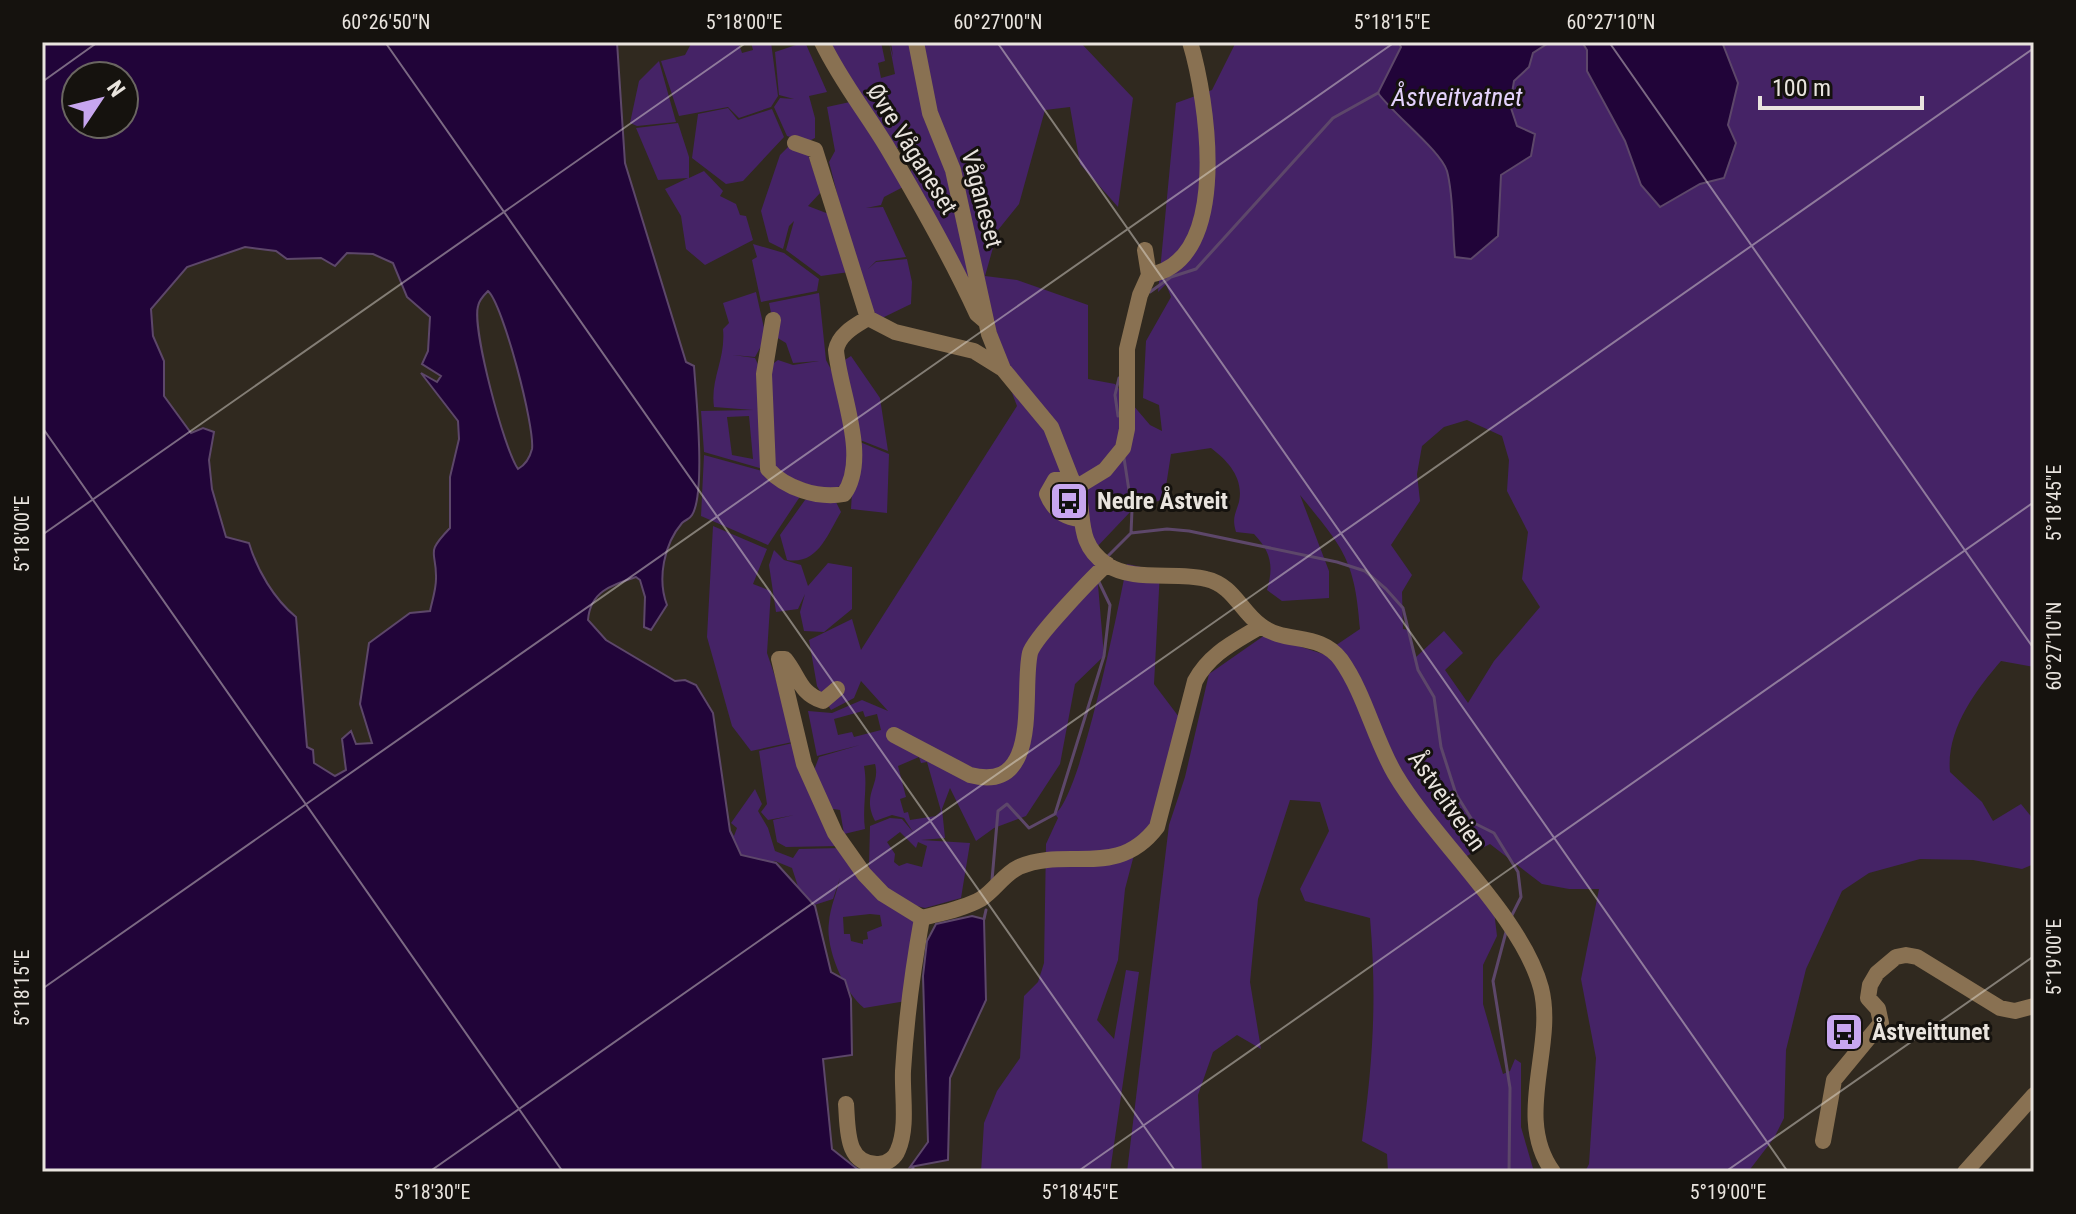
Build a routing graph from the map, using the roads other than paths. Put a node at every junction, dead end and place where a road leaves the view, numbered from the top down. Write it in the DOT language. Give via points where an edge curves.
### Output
graph roads {
  1 [pos="822,42"];
  2 [pos="916,42"];
  3 [pos="1190,42"];
  4 [pos="795,143"];
  5 [pos="1145,250"];
  6 [pos="1149,275"];
  7 [pos="868,318"];
  8 [pos="773,320"];
  9 [pos="986,320"];
  10 [pos="1003,369"];
  11 [pos="1074,482"];
  12 [pos="1079,519"];
  13 [pos="1101,565"];
  14 [pos="1261,626"];
  15 [pos="837,689"];
  16 [pos="894,735"];
  17 [pos="922,918"];
  18 [pos="2034,1006"];
  19 [pos="2034,1095"];
  20 [pos="846,1104"];
  21 [pos="1823,1141"];
  22 [pos="1553,1172"];
  23 [pos="1965,1172"];
  1 -- 9 [label="street, Øvre Våganeset" via="932,224 977,314"];
  2 -- 9 [label="street, Våganeset" via="930,113 953,170"];
  3 -- 6 [label="street" via="1207,139 1201,223 1180,256"];
  4 -- 7 [label="street" via="815,150"];
  5 -- 6 [label="street"];
  6 -- 11 [label="street" via="1127,349 1123,448 1105,470"];
  7 -- 8 [label="street" via="837,344 852,467 844,494 825,495 792,486 768,469 764,374"];
  7 -- 10 [label="street, Våganeset" via="895,332 974,351"];
  9 -- 10 [label="street, Våganeset"];
  10 -- 11 [label="street, Våganeset" via="1051,427"];
  11 -- 12 [label="street"];
  11 -- 12 [label="street" via="1055,480 1047,494 1059,512"];
  12 -- 13 [label="street" via="1087,545"];
  13 -- 14 [label="street" via="1125,573 1210,579 1231,591"];
  13 -- 16 [label="street" via="1030,653 1026,726 1010,768 981,778 970,775"];
  14 -- 17 [label="street" via="1215,654 1195,681 1157,827 1146,841 1116,856 1016,868 980,899"];
  14 -- 22 [label="street, Åstveitveien" via="1322,644 1341,660 1394,772 1529,955 1542,991 1535,1113 1539,1140"];
  15 -- 17 [label="street" via="823,701 805,693 790,664 779,659 804,764 838,840 883,894"];
  17 -- 20 [label="street" via="901,1132 894,1157 874,1164 858,1158 849,1145"];
  18 -- 21 [label="street" via="2000,1008 1917,957 1896,957 1870,985 1868,998 1881,1023 1834,1080"];
  19 -- 23 [label="street"];
}
